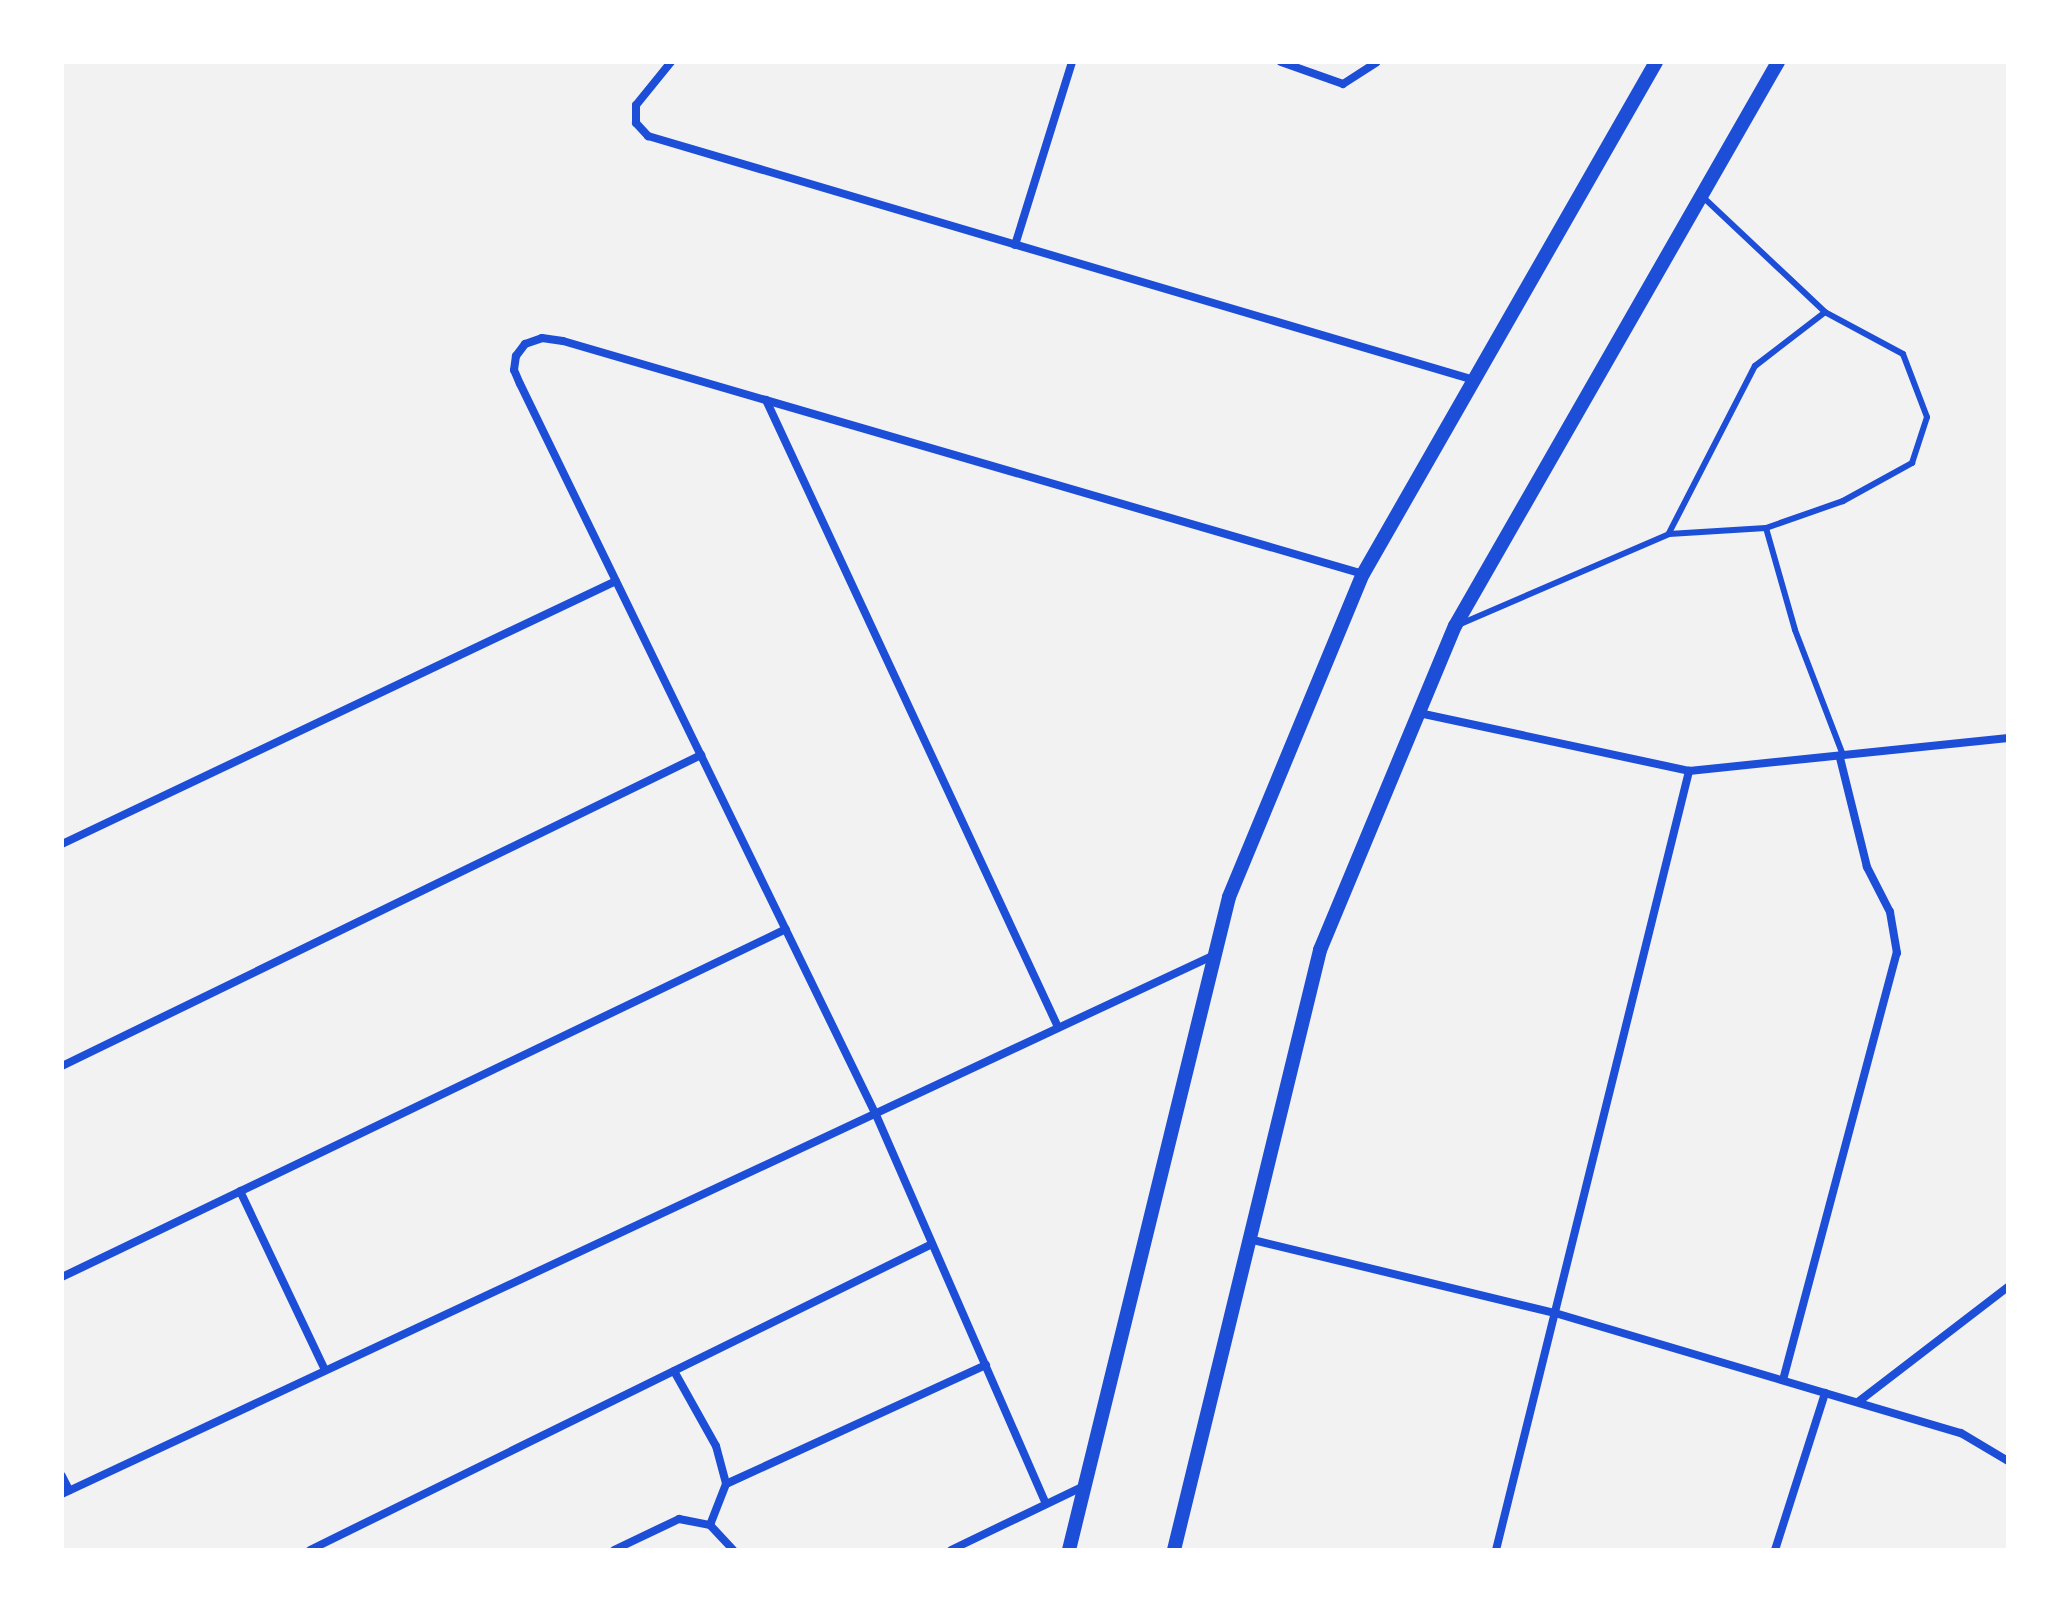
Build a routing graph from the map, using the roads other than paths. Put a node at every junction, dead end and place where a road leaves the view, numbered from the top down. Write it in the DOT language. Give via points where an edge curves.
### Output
graph roads {
  1 [pos="671,62"];
  2 [pos="1072,62"];
  3 [pos="1281,62"];
  4 [pos="1377,62"];
  5 [pos="1656,62"];
  6 [pos="1778,62"];
  7 [pos="1702,195"];
  8 [pos="1015,245"];
  9 [pos="1825,312"];
  10 [pos="1474,380"];
  11 [pos="766,400"];
  12 [pos="1766,528"];
  13 [pos="1669,534"];
  14 [pos="1363,574"];
  15 [pos="616,581"];
  16 [pos="1455,626"];
  17 [pos="1419,713"];
  18 [pos="2008,738"];
  19 [pos="701,755"];
  20 [pos="1842,757"];
  21 [pos="1689,771"];
  22 [pos="62,844"];
  23 [pos="786,929"];
  24 [pos="1215,955"];
  25 [pos="1058,1027"];
  26 [pos="62,1066"];
  27 [pos="875,1113"];
  28 [pos="240,1191"];
  29 [pos="1248,1239"];
  30 [pos="932,1244"];
  31 [pos="62,1277"];
  32 [pos="2008,1287"];
  33 [pos="1555,1313"];
  34 [pos="986,1365"];
  35 [pos="325,1370"];
  36 [pos="674,1371"];
  37 [pos="1783,1380"];
  38 [pos="1825,1393"];
  39 [pos="1858,1402"];
  40 [pos="2008,1461"];
  41 [pos="62,1476"];
  42 [pos="726,1484"];
  43 [pos="1084,1486"];
  44 [pos="66,1492"];
  45 [pos="1046,1504"];
  46 [pos="710,1525"];
  47 [pos="310,1550"];
  48 [pos="614,1550"];
  49 [pos="733,1550"];
  50 [pos="951,1550"];
  51 [pos="1069,1550"];
  52 [pos="1174,1550"];
  53 [pos="1496,1550"];
  54 [pos="1775,1550"];
  1 -- 8 [label="street" via="636,105 636,123 648,136"];
  2 -- 8 [label="street"];
  3 -- 4 [label="street" via="1343,84"];
  5 -- 10 [label="street"];
  6 -- 7 [label="street"];
  7 -- 9 [label="lane"];
  7 -- 16 [label="street"];
  8 -- 10 [label="street"];
  9 -- 12 [label="lane" via="1903,354 1927,417 1912,463 1843,501"];
  9 -- 13 [label="lane" via="1755,366"];
  10 -- 14 [label="street"];
  11 -- 14 [label="street"];
  11 -- 15 [label="street" via="563,341 542,338 525,344 514,370"];
  11 -- 25 [label="street"];
  12 -- 13 [label="lane"];
  12 -- 20 [label="lane" via="1795,630"];
  13 -- 16 [label="lane"];
  14 -- 24 [label="street" via="1229,897"];
  15 -- 19 [label="street"];
  15 -- 22 [label="street"];
  16 -- 17 [label="street"];
  17 -- 21 [label="street"];
  17 -- 29 [label="street" via="1320,950"];
  18 -- 20 [label="street"];
  19 -- 23 [label="street"];
  19 -- 26 [label="street"];
  20 -- 21 [label="street"];
  20 -- 37 [label="street" via="1867,867 1890,912 1897,953"];
  21 -- 33 [label="street"];
  23 -- 27 [label="street"];
  23 -- 28 [label="street"];
  24 -- 25 [label="street"];
  24 -- 43 [label="street"];
  25 -- 27 [label="street"];
  27 -- 30 [label="street"];
  27 -- 35 [label="street"];
  28 -- 31 [label="street"];
  28 -- 35 [label="street"];
  29 -- 33 [label="street"];
  29 -- 52 [label="street"];
  30 -- 34 [label="street"];
  30 -- 36 [label="street"];
  32 -- 39 [label="street"];
  33 -- 37 [label="street"];
  33 -- 53 [label="street"];
  34 -- 42 [label="street"];
  34 -- 45 [label="street"];
  35 -- 44 [label="street"];
  36 -- 42 [label="street" via="716,1446"];
  36 -- 47 [label="street"];
  37 -- 38 [label="street"];
  38 -- 39 [label="street"];
  38 -- 54 [label="street"];
  39 -- 40 [label="street" via="1961,1433"];
  41 -- 44 [label="street"];
  42 -- 46 [label="street"];
  43 -- 45 [label="street"];
  43 -- 51 [label="street"];
  45 -- 50 [label="street"];
  46 -- 48 [label="street" via="679,1519"];
  46 -- 49 [label="street"];
}
